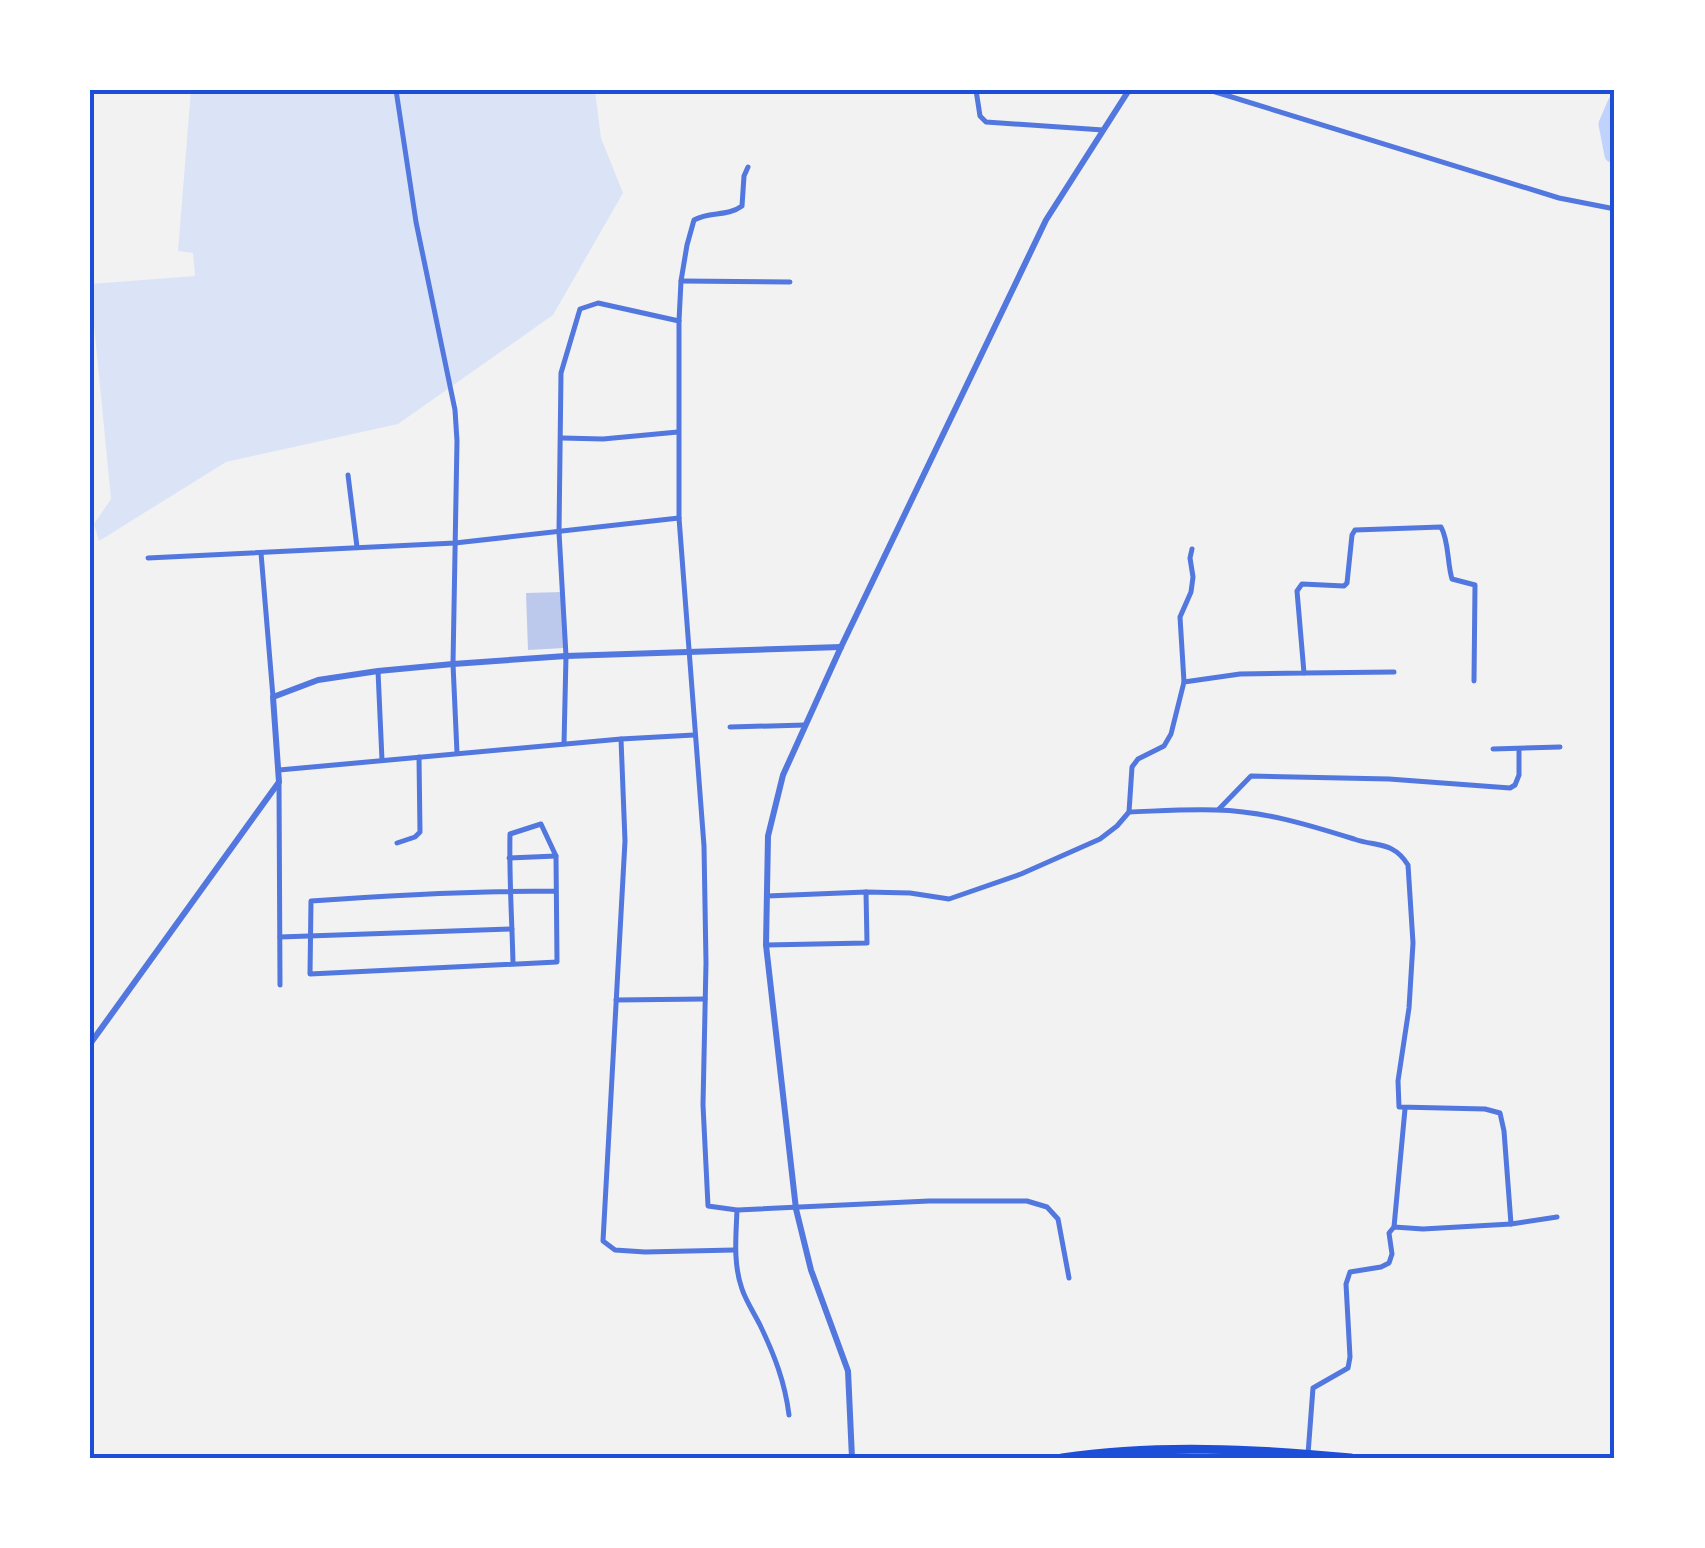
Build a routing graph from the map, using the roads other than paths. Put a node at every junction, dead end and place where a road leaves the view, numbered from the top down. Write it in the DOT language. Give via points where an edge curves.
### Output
graph roads {
  1 [pos="396,90"];
  2 [pos="976,90"];
  3 [pos="1130,90"];
  4 [pos="1210,90"];
  5 [pos="1104,130"];
  6 [pos="748,167"];
  7 [pos="1615,210"];
  8 [pos="681,281"];
  9 [pos="790,282"];
  10 [pos="679,322"];
  11 [pos="680,432"];
  12 [pos="562,438"];
  13 [pos="348,476"];
  14 [pos="679,518"];
  15 [pos="559,532"];
  16 [pos="455,544"];
  17 [pos="358,548"];
  18 [pos="1192,549"];
  19 [pos="261,554"];
  20 [pos="148,558"];
  21 [pos="840,647"];
  22 [pos="691,653"];
  23 [pos="566,656"];
  24 [pos="453,664"];
  25 [pos="378,671"];
  26 [pos="1394,672"];
  27 [pos="1304,673"];
  28 [pos="1474,681"];
  29 [pos="1184,682"];
  30 [pos="272,697"];
  31 [pos="805,725"];
  32 [pos="730,727"];
  33 [pos="694,735"];
  34 [pos="622,739"];
  35 [pos="564,744"];
  36 [pos="1560,747"];
  37 [pos="1492,749"];
  38 [pos="1519,750"];
  39 [pos="457,753"];
  40 [pos="419,757"];
  41 [pos="382,760"];
  42 [pos="279,770"];
  43 [pos="279,782"];
  44 [pos="1219,810"];
  45 [pos="1129,812"];
  46 [pos="397,843"];
  47 [pos="556,856"];
  48 [pos="509,858"];
  49 [pos="510,891"];
  50 [pos="556,891"];
  51 [pos="866,892"];
  52 [pos="767,896"];
  53 [pos="512,928"];
  54 [pos="280,937"];
  55 [pos="312,937"];
  56 [pos="766,945"];
  57 [pos="513,963"];
  58 [pos="280,985"];
  59 [pos="704,999"];
  60 [pos="616,1000"];
  61 [pos="90,1044"];
  62 [pos="1405,1109"];
  63 [pos="796,1209"];
  64 [pos="738,1210"];
  65 [pos="1557,1217"];
  66 [pos="1510,1224"];
  67 [pos="1394,1227"];
  68 [pos="735,1250"];
  69 [pos="1068,1278"];
  70 [pos="789,1415"];
  71 [pos="1308,1454"];
  72 [pos="852,1458"];
  73 [pos="1062,1458"];
  74 [pos="1351,1458"];
  1 -- 16 [label="street" via="455,410"];
  2 -- 5 [label="street" via="986,122"];
  3 -- 5 [label="street"];
  4 -- 7 [label="street"];
  5 -- 21 [label="street" via="1046,220"];
  6 -- 8 [label="street" via="742,206 694,220"];
  8 -- 9 [label="street"];
  8 -- 10 [label="street"];
  10 -- 11 [label="street"];
  10 -- 12 [label="street" via="598,303 580,309 561,373"];
  11 -- 12 [label="street"];
  11 -- 14 [label="street"];
  12 -- 15 [label="street"];
  13 -- 17 [label="street"];
  14 -- 15 [label="street"];
  14 -- 22 [label="street"];
  15 -- 16 [label="street"];
  15 -- 23 [label="street"];
  16 -- 17 [label="street"];
  16 -- 24 [label="street"];
  17 -- 19 [label="street"];
  18 -- 29 [label="street" via="1192,592 1180,617"];
  19 -- 20 [label="street"];
  19 -- 30 [label="street"];
  21 -- 22 [label="street"];
  21 -- 31 [label="street"];
  22 -- 23 [label="street"];
  22 -- 33 [label="street"];
  23 -- 24 [label="street"];
  23 -- 35 [label="street"];
  24 -- 25 [label="street"];
  24 -- 39 [label="street"];
  25 -- 30 [label="street" via="318,680"];
  25 -- 41 [label="street"];
  26 -- 27 [label="street"];
  27 -- 28 [label="street" via="1302,584 1347,583 1355,530 1442,527 1452,578 1475,586"];
  27 -- 29 [label="street"];
  29 -- 45 [label="street" via="1164,746 1132,767"];
  30 -- 42 [label="street"];
  31 -- 32 [label="street"];
  31 -- 52 [label="street" via="782,775 768,836"];
  33 -- 34 [label="street"];
  33 -- 59 [label="street" via="704,846"];
  34 -- 35 [label="street"];
  34 -- 60 [label="street" via="625,841"];
  35 -- 39 [label="street"];
  36 -- 38 [label="street"];
  37 -- 38 [label="street"];
  38 -- 44 [label="street" via="1519,774 1510,788 1251,776"];
  39 -- 40 [label="street"];
  40 -- 41 [label="street"];
  40 -- 46 [label="street" via="420,832"];
  41 -- 42 [label="street"];
  42 -- 43 [label="street"];
  43 -- 54 [label="street"];
  43 -- 61 [label="street"];
  44 -- 45 [label="street"];
  44 -- 62 [label="street" via="1314,825 1389,846 1408,864 1413,943 1398,1081 1398,1107"];
  45 -- 51 [label="street" via="1100,839 949,899"];
  47 -- 48 [label="street"];
  47 -- 48 [label="street" via="542,824 510,834"];
  47 -- 50 [label="street"];
  48 -- 49 [label="street"];
  49 -- 50 [label="street"];
  49 -- 53 [label="street"];
  49 -- 55 [label="street" via="311,901"];
  50 -- 57 [label="street" via="557,962"];
  51 -- 52 [label="street"];
  51 -- 56 [label="street" via="867,944"];
  52 -- 56 [label="street"];
  53 -- 55 [label="street"];
  53 -- 57 [label="street"];
  54 -- 55 [label="street"];
  54 -- 58 [label="street"];
  55 -- 57 [label="street" via="310,974"];
  56 -- 63 [label="street"];
  59 -- 60 [label="street"];
  59 -- 64 [label="street" via="708,1206"];
  60 -- 68 [label="street" via="604,1240 614,1250"];
  62 -- 66 [label="street" via="1500,1113"];
  62 -- 67 [label="street"];
  63 -- 64 [label="street"];
  63 -- 69 [label="street" via="1027,1201 1058,1219"];
  63 -- 72 [label="street" via="848,1371"];
  64 -- 68 [label="street"];
  65 -- 66 [label="street"];
  66 -- 67 [label="street"];
  67 -- 71 [label="street" via="1389,1262 1347,1277 1348,1368 1313,1388"];
  68 -- 70 [label="street" via="743,1292 785,1386"];
  71 -- 73 [label="main road" via="1192,1450"];
  71 -- 74 [label="main road"];
}
